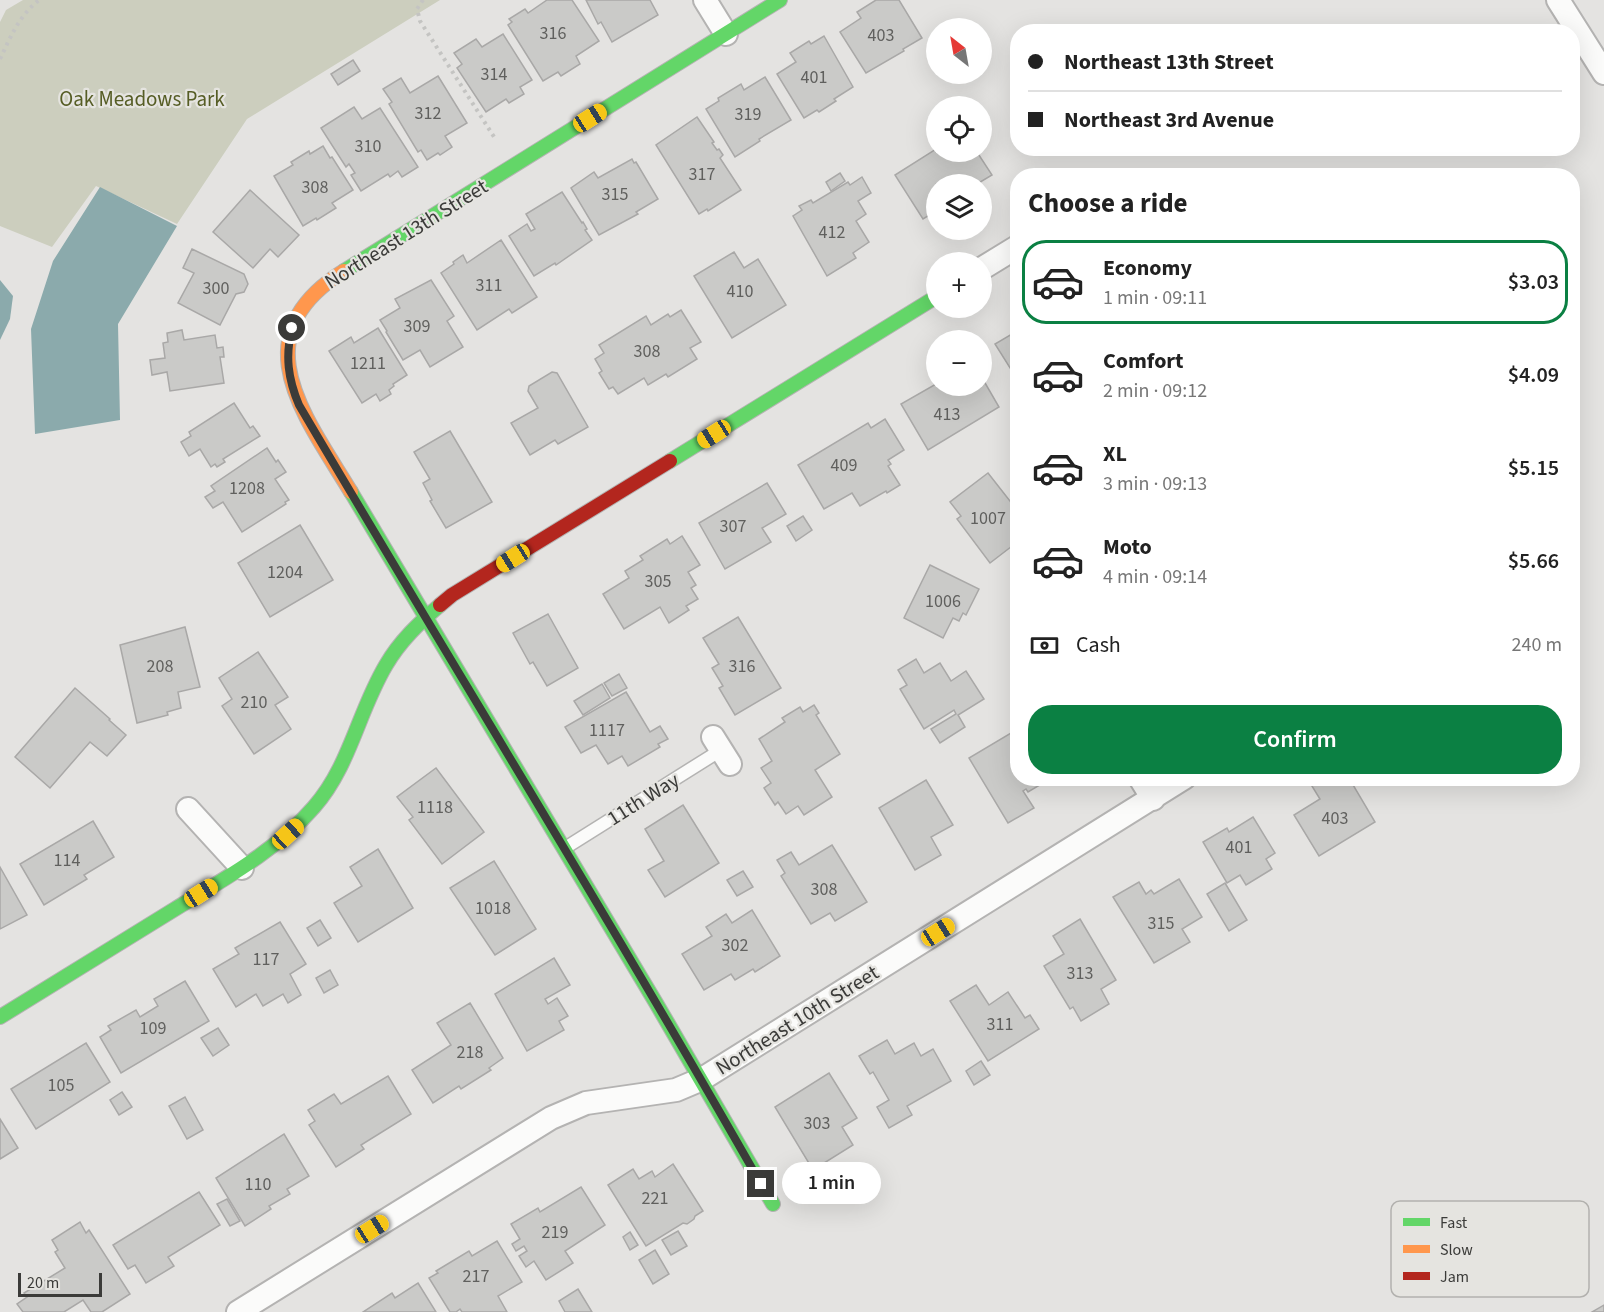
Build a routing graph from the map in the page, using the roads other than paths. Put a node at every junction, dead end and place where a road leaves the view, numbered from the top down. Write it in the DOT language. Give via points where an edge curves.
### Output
graph roads {
  1 [pos="705,0"];
  2 [pos="780,0"];
  3 [pos="1558,0"];
  4 [pos="1573,24"];
  5 [pos="726,33"];
  6 [pos="1580,35"];
  7 [pos="1604,73"];
  8 [pos="1010,251"];
  9 [pos="992,262"];
  10 [pos="926,303"];
  11 [pos="424,618"];
  12 [pos="721,750"];
  13 [pos="1145,786"];
  14 [pos="1172,786"];
  15 [pos="1153,799"];
  16 [pos="188,809"];
  17 [pos="564,848"];
  18 [pos="242,868"];
  19 [pos="0,1017"];
  20 [pos="702,1080"];
  21 [pos="773,1204"];
  22 [pos="238,1312"];
  1 -- 5 [label="street"];
  2 -- 5 [label="street, Northeast 13th Street"];
  3 -- 4 [label="street"];
  5 -- 11 [label="street, Northeast 13th Street" via="320,288 299,314 289,343 288,376 299,405"];
  6 -- 7 [label="street"];
  8 -- 9 [label="street"];
  10 -- 11 [label="street" via="462,589"];
  11 -- 17 [label="street, Northeast 13th Street"];
  11 -- 18 [label="street" via="383,671 348,755 318,804 278,843"];
  12 -- 17 [label="lane, 11th Way"];
  13 -- 15 [label="street"];
  14 -- 15 [label="street, Northeast 10th Street"];
  15 -- 20 [label="street, Northeast 10th Street"];
  16 -- 18 [label="street"];
  17 -- 20 [label="street, Northeast 13th Street"];
  18 -- 19 [label="street"];
  20 -- 21 [label="street, Northeast 13th Street"];
  20 -- 22 [label="street, Northeast 10th Street" via="676,1090 586,1103 551,1118"];
}
